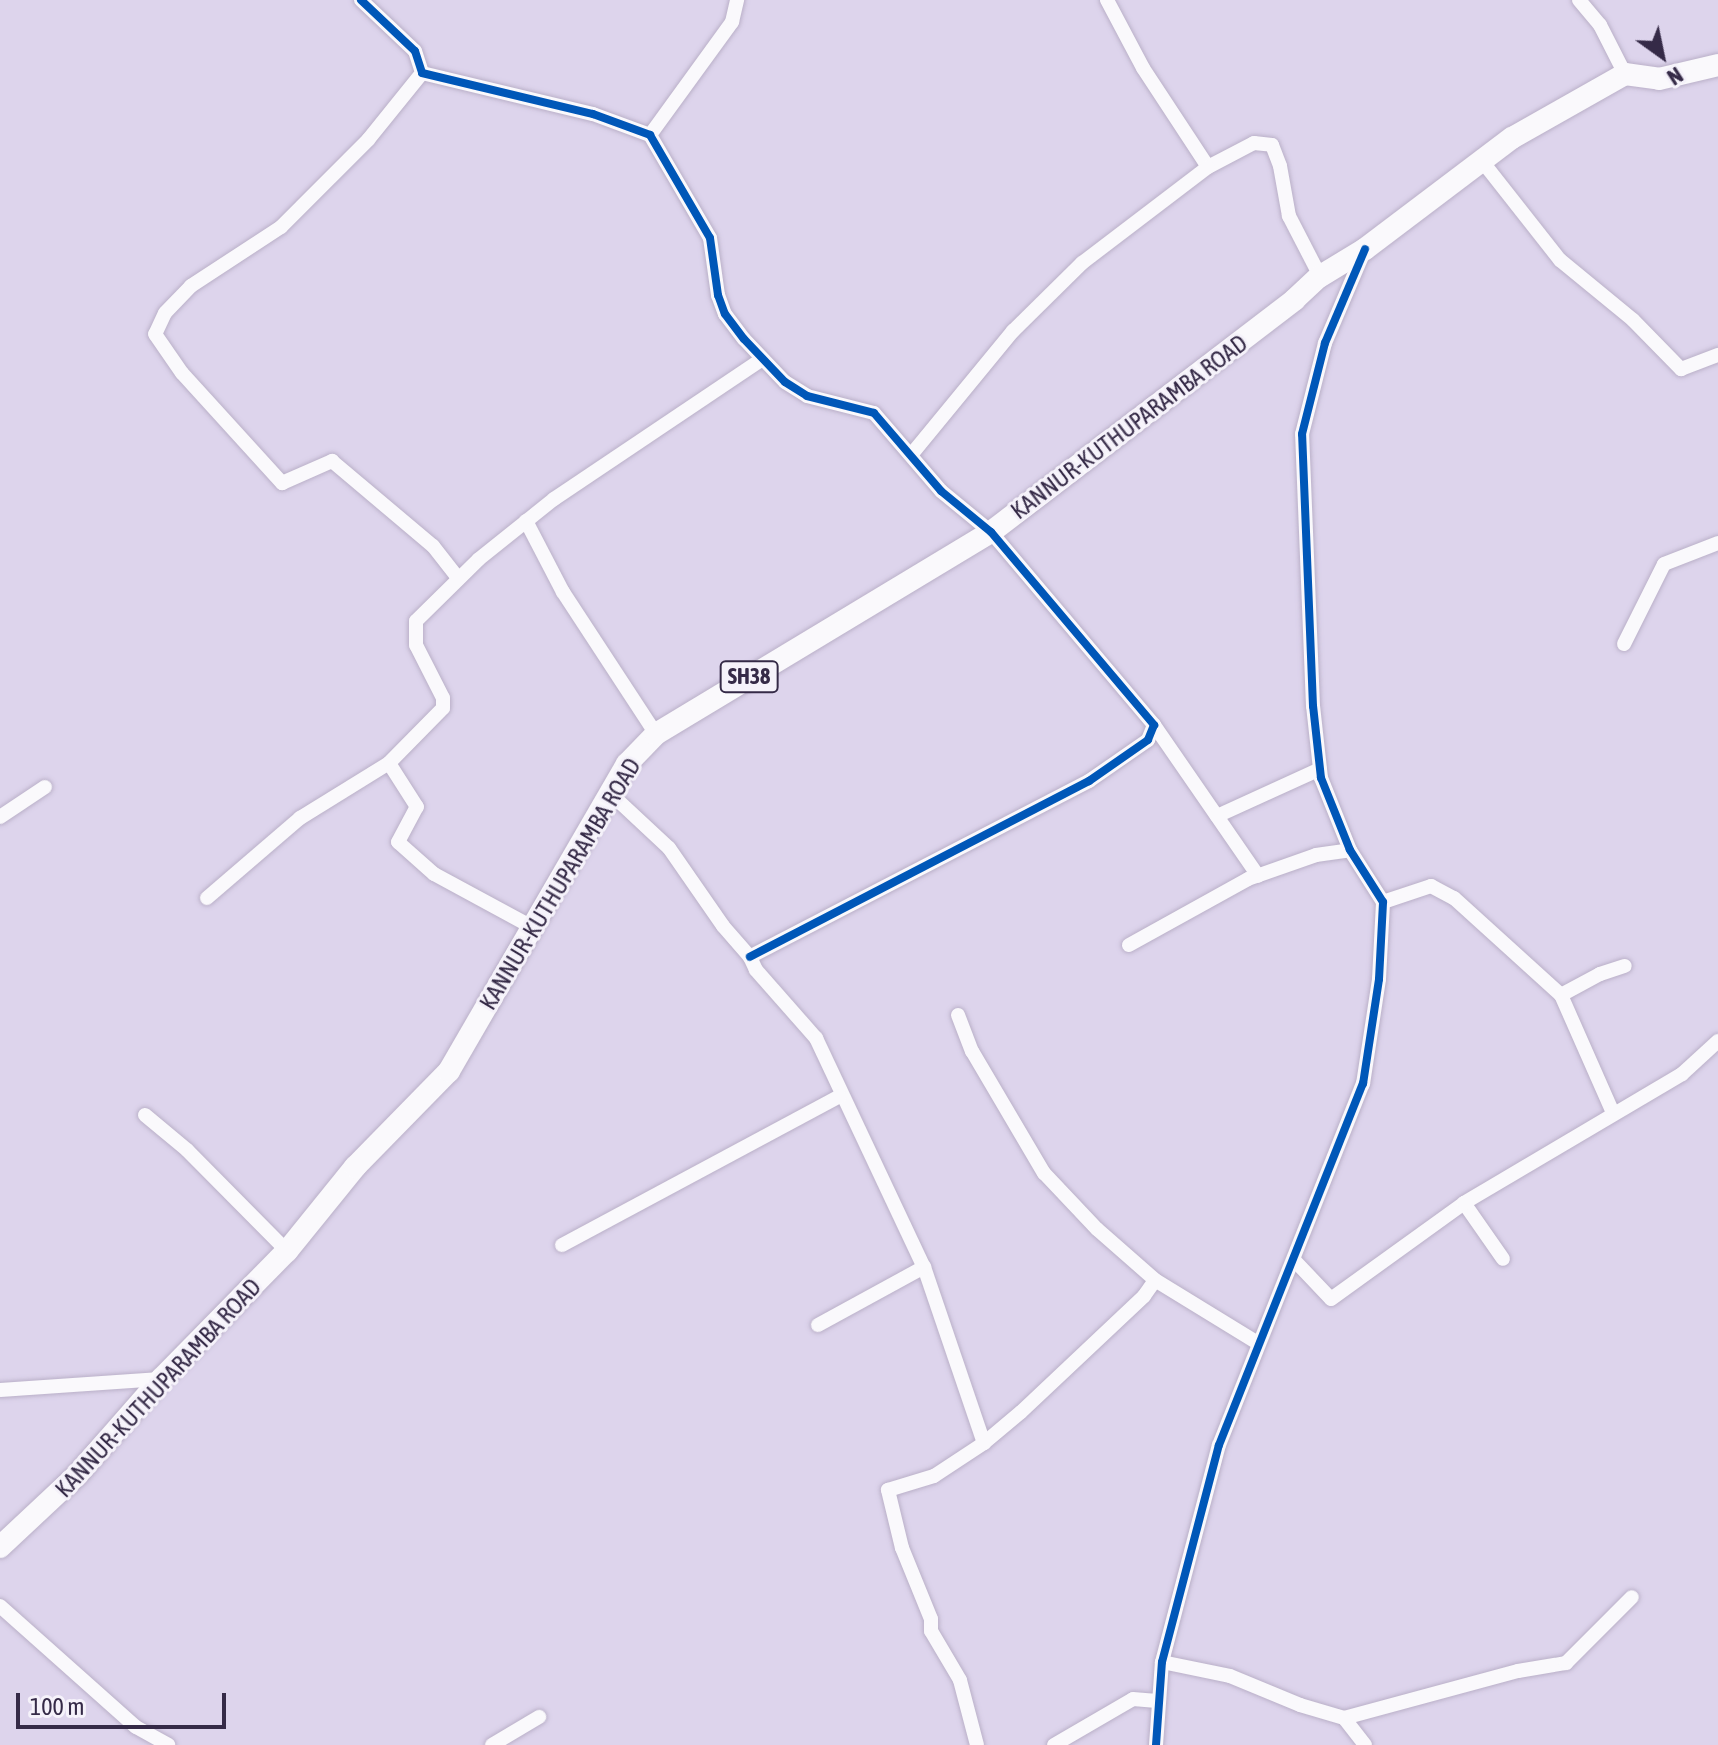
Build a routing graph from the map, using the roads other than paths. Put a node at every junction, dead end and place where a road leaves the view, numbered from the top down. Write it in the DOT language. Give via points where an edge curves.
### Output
graph roads {
  1 [pos="361,0"];
  2 [pos="737,0"];
  3 [pos="1107,0"];
  4 [pos="1579,0"];
  5 [pos="1718,65"];
  6 [pos="422,73"];
  7 [pos="1625,74"];
  8 [pos="650,135"];
  9 [pos="1482,161"];
  10 [pos="1208,167"];
  11 [pos="1365,249"];
  12 [pos="1320,276"];
  13 [pos="1718,355"];
  14 [pos="762,359"];
  15 [pos="911,455"];
  16 [pos="526,521"];
  17 [pos="991,532"];
  18 [pos="1718,543"];
  19 [pos="458,578"];
  20 [pos="1624,644"];
  21 [pos="1154,725"];
  22 [pos="656,734"];
  23 [pos="389,763"];
  24 [pos="1320,769"];
  25 [pos="45,787"];
  26 [pos="611,794"];
  27 [pos="1217,816"];
  28 [pos="0,817"];
  29 [pos="1350,850"];
  30 [pos="1258,876"];
  31 [pos="207,898"];
  32 [pos="1383,902"];
  33 [pos="532,927"];
  34 [pos="1129,945"];
  35 [pos="750,957"];
  36 [pos="1625,966"];
  37 [pos="1561,995"];
  38 [pos="958,1015"];
  39 [pos="1718,1041"];
  40 [pos="840,1096"];
  41 [pos="1613,1113"];
  42 [pos="145,1115"];
  43 [pos="1464,1203"];
  44 [pos="562,1245"];
  45 [pos="287,1251"];
  46 [pos="1503,1259"];
  47 [pos="1295,1261"];
  48 [pos="924,1267"];
  49 [pos="1155,1280"];
  50 [pos="818,1325"];
  51 [pos="1258,1343"];
  52 [pos="161,1379"];
  53 [pos="0,1390"];
  54 [pos="984,1443"];
  55 [pos="0,1547"];
  56 [pos="1632,1597"];
  57 [pos="0,1606"];
  58 [pos="1162,1662"];
  59 [pos="1157,1701"];
  60 [pos="539,1717"];
  61 [pos="1344,1718"];
  62 [pos="168,1745"];
  63 [pos="492,1745"];
  64 [pos="977,1745"];
  65 [pos="1054,1745"];
  66 [pos="1156,1745"];
  67 [pos="1365,1745"];
  1 -- 6 [label="street" via="415,51"];
  2 -- 8 [label="street" via="732,22"];
  3 -- 10 [label="street" via="1143,68"];
  4 -- 7 [label="street" via="1600,25"];
  5 -- 7 [label="main road" via="1659,79"];
  6 -- 8 [label="street" via="579,110"];
  6 -- 19 [label="street" via="368,140 281,227 191,286 165,313 155,334 182,373 282,483 332,461 433,546"];
  7 -- 9 [label="main road, KANNUR-KUTHUPARAMBA ROAD / SH38" via="1512,138"];
  8 -- 14 [label="street" via="710,238 725,314"];
  9 -- 11 [label="main road, KANNUR-KUTHUPARAMBA ROAD / SH38"];
  9 -- 13 [label="street" via="1560,260 1633,320 1681,369"];
  10 -- 12 [label="street" via="1254,143 1272,145 1289,216"];
  10 -- 15 [label="street" via="1082,263 1013,331"];
  11 -- 12 [label="main road, KANNUR-KUTHUPARAMBA ROAD / SH38"];
  11 -- 24 [label="street" via="1325,343 1302,434"];
  12 -- 17 [label="main road, KANNUR-KUTHUPARAMBA ROAD / SH38"];
  14 -- 15 [label="street" via="807,396 874,413"];
  14 -- 16 [label="street"];
  15 -- 17 [label="street" via="941,491"];
  16 -- 19 [label="street"];
  16 -- 22 [label="street" via="563,592"];
  17 -- 21 [label="street"];
  17 -- 22 [label="main road, KANNUR-KUTHUPARAMBA ROAD / SH38"];
  18 -- 20 [label="street" via="1664,564"];
  19 -- 23 [label="street" via="416,621 416,645 443,708"];
  21 -- 27 [label="street"];
  21 -- 35 [label="street" via="1148,740 1089,781"];
  22 -- 26 [label="main road, KANNUR-KUTHUPARAMBA ROAD / SH38" via="627,764"];
  23 -- 31 [label="street" via="300,818"];
  23 -- 33 [label="street" via="417,807 398,842 434,874"];
  24 -- 27 [label="street"];
  24 -- 29 [label="street"];
  25 -- 28 [label="street"];
  26 -- 33 [label="main road, KANNUR-KUTHUPARAMBA ROAD / SH38"];
  26 -- 35 [label="street" via="669,848"];
  27 -- 30 [label="street"];
  29 -- 30 [label="street" via="1316,855"];
  29 -- 32 [label="street"];
  30 -- 34 [label="street"];
  32 -- 37 [label="street" via="1431,886 1454,898"];
  32 -- 47 [label="street" via="1379,979 1363,1084"];
  33 -- 45 [label="main road, KANNUR-KUTHUPARAMBA ROAD / SH38" via="449,1071 355,1167"];
  35 -- 40 [label="street" via="816,1038"];
  36 -- 37 [label="street"];
  37 -- 41 [label="street"];
  38 -- 49 [label="street" via="972,1051 1044,1173"];
  39 -- 41 [label="street" via="1682,1074"];
  40 -- 44 [label="street"];
  40 -- 48 [label="street"];
  41 -- 43 [label="street"];
  42 -- 45 [label="street"];
  43 -- 46 [label="street"];
  43 -- 47 [label="street" via="1331,1299"];
  45 -- 52 [label="main road, KANNUR-KUTHUPARAMBA ROAD / SH38"];
  47 -- 51 [label="street"];
  48 -- 50 [label="street"];
  48 -- 54 [label="street"];
  49 -- 51 [label="street"];
  49 -- 54 [label="street"];
  51 -- 58 [label="street" via="1219,1445"];
  52 -- 53 [label="street"];
  52 -- 55 [label="main road, KANNUR-KUTHUPARAMBA ROAD / SH38" via="56,1498"];
  54 -- 64 [label="street" via="934,1476 888,1490 902,1548 931,1631 960,1680"];
  56 -- 61 [label="street" via="1566,1663"];
  57 -- 62 [label="street" via="136,1727"];
  58 -- 59 [label="street"];
  58 -- 61 [label="street" via="1230,1676"];
  59 -- 65 [label="street" via="1133,1699"];
  59 -- 66 [label="street"];
  60 -- 63 [label="street"];
  61 -- 67 [label="street"];
}
